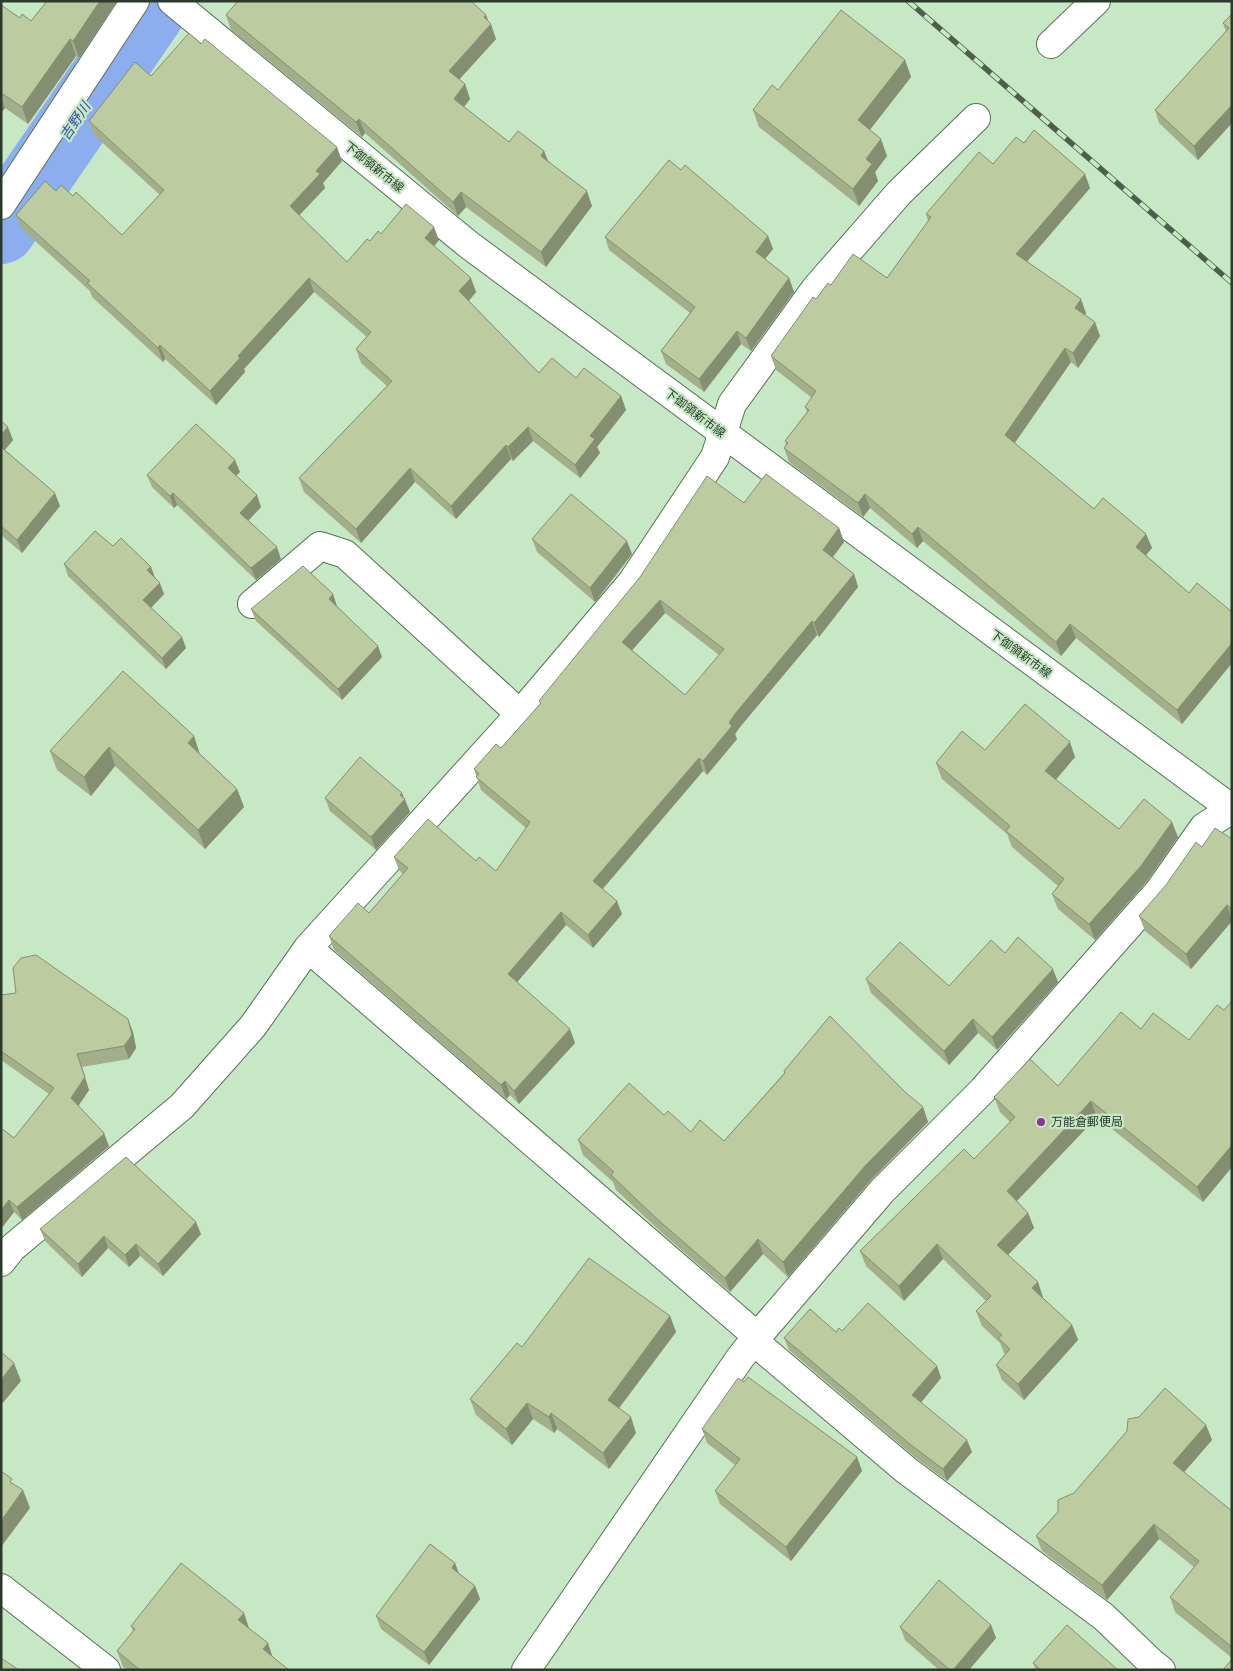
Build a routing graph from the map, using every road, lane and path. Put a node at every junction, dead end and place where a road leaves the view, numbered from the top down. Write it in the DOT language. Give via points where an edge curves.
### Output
graph roads {
  1 [pos="135,1"];
  2 [pos="172,1"];
  3 [pos="1096,1"];
  4 [pos="1051,44"];
  5 [pos="976,118"];
  6 [pos="1,205"];
  7 [pos="724,434"];
  8 [pos="252,604"];
  9 [pos="520,714"];
  10 [pos="1232,809"];
  11 [pos="308,948"];
  12 [pos="5,1251"];
  13 [pos="756,1338"];
  14 [pos="1,1588"];
  15 [pos="106,1670"];
  16 [pos="526,1670"];
  17 [pos="1161,1670"];
  1 -- 6 [label="street"];
  2 -- 7 [label="street, 下御領新市線" via="469,245"];
  3 -- 4 [label="street"];
  5 -- 7 [label="street" via="899,193 816,288 732,404"];
  7 -- 9 [label="street" via="715,457 632,582"];
  7 -- 10 [label="street, 下御領新市線"];
  8 -- 9 [label="street" via="320,546 345,554"];
  9 -- 11 [label="street"];
  10 -- 13 [label="street" via="1204,827 1159,891 983,1090 882,1191"];
  11 -- 12 [label="street" via="253,1026 182,1106"];
  11 -- 13 [label="street" via="751,1330"];
  13 -- 16 [label="street"];
  13 -- 17 [label="street" via="763,1349 906,1470 1104,1617"];
  14 -- 15 [label="street"];
}
